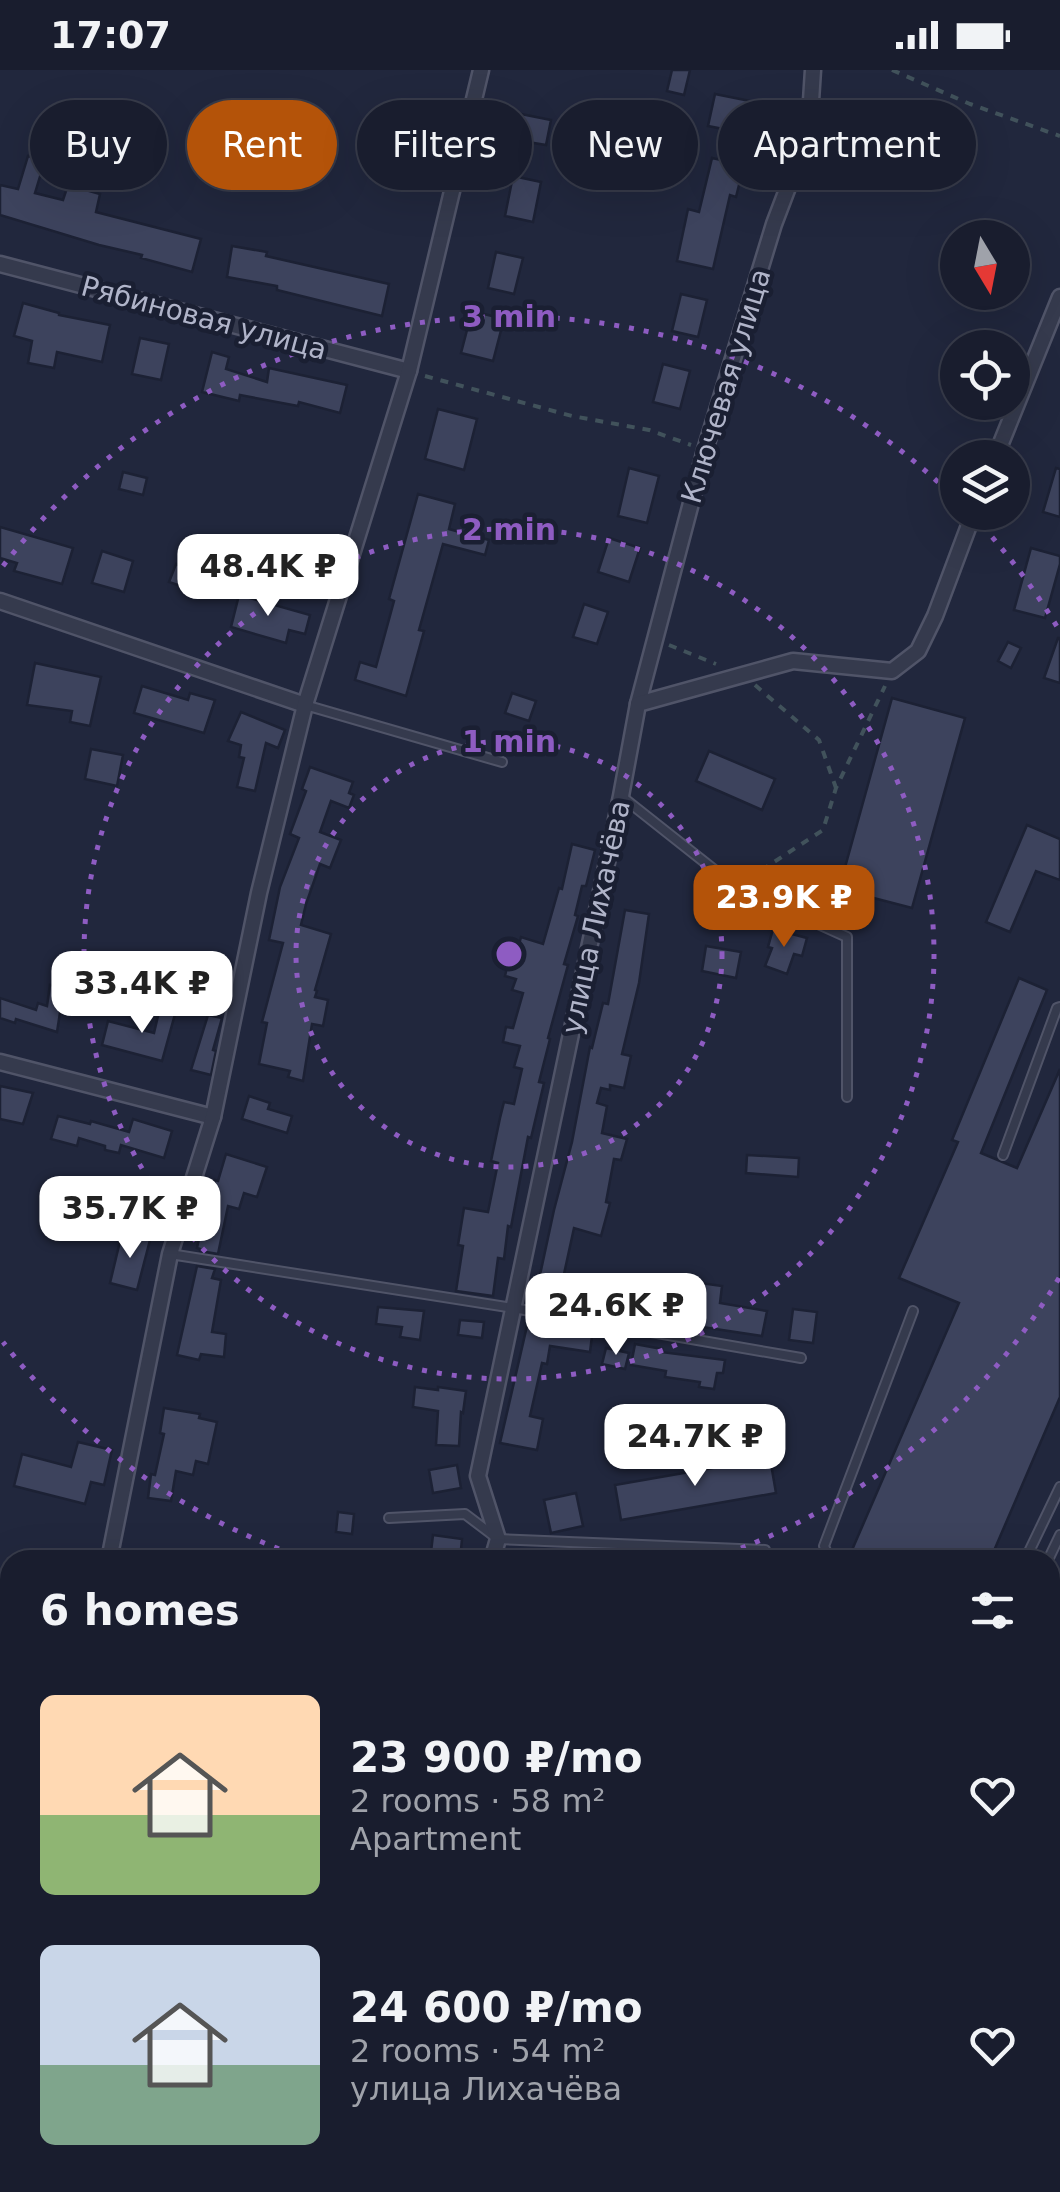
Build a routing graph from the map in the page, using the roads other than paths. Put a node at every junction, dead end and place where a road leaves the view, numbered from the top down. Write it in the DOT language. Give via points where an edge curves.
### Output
graph roads {
  1 [pos="481,70"];
  2 [pos="814,70"];
  3 [pos="0,264"];
  4 [pos="1060,298"];
  5 [pos="408,371"];
  6 [pos="1001,440"];
  7 [pos="967,530"];
  8 [pos="0,602"];
  9 [pos="638,704"];
  10 [pos="305,705"];
  11 [pos="502,762"];
  12 [pos="622,796"];
  13 [pos="1060,1007"];
  14 [pos="0,1062"];
  15 [pos="847,1098"];
  16 [pos="213,1117"];
  17 [pos="1003,1155"];
  18 [pos="170,1254"];
  19 [pos="514,1308"];
  20 [pos="913,1311"];
  21 [pos="802,1358"];
  22 [pos="1060,1487"];
  23 [pos="390,1518"];
  24 [pos="498,1539"];
  25 [pos="111,1550"];
  26 [pos="495,1550"];
  27 [pos="765,1550"];
  28 [pos="826,1550"];
  29 [pos="1031,1550"];
  1 -- 5 [label="street"];
  2 -- 9 [label="street, Ключевая улица" via="809,132 705,450"];
  3 -- 5 [label="street, Рябиновая улица"];
  4 -- 6 [label="street"];
  5 -- 10 [label="street"];
  7 -- 9 [label="street" via="918,651 892,671 793,660"];
  8 -- 10 [label="street"];
  9 -- 12 [label="street, улица Лихачёва"];
  10 -- 11 [label="lane"];
  10 -- 16 [label="street"];
  12 -- 15 [label="lane" via="736,887 846,937"];
  12 -- 19 [label="street, улица Лихачёва"];
  13 -- 17 [label="lane"];
  14 -- 16 [label="street"];
  16 -- 18 [label="street"];
  18 -- 19 [label="lane"];
  18 -- 25 [label="street"];
  19 -- 21 [label="lane"];
  19 -- 24 [label="street, улица Лихачёва" via="478,1476"];
  20 -- 28 [label="lane"];
  22 -- 29 [label="lane"];
  23 -- 24 [label="lane" via="465,1514"];
  24 -- 26 [label="street"];
  24 -- 27 [label="lane"];
}
